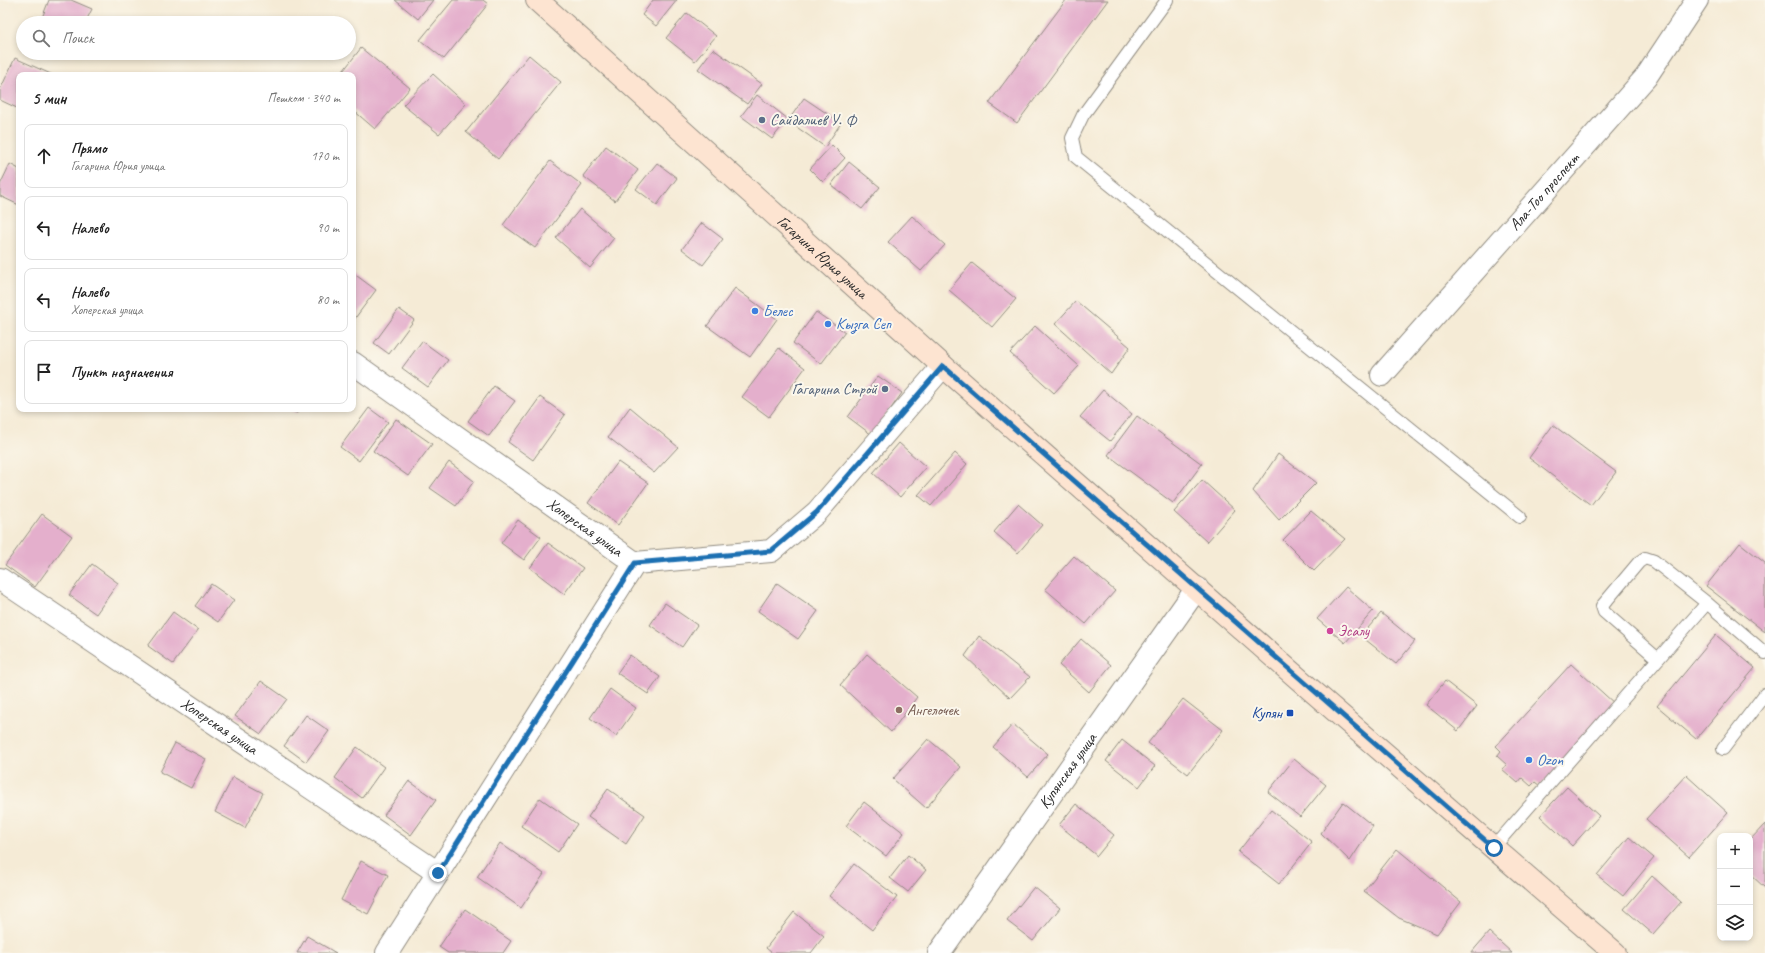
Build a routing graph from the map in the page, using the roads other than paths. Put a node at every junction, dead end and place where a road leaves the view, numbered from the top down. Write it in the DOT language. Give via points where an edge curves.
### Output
graph roads {
  1 [pos="537,0"];
  2 [pos="1167,0"];
  3 [pos="1697,0"];
  4 [pos="356,364"];
  5 [pos="943,366"];
  6 [pos="1382,375"];
  7 [pos="1520,517"];
  8 [pos="635,563"];
  9 [pos="0,579"];
  10 [pos="1196,588"];
  11 [pos="1707,603"];
  12 [pos="1765,653"];
  13 [pos="1658,659"];
  14 [pos="1765,694"];
  15 [pos="1723,749"];
  16 [pos="1494,848"];
  17 [pos="438,873"];
  18 [pos="387,953"];
  19 [pos="939,953"];
  20 [pos="1615,953"];
  1 -- 5 [label="main road, Гагарина Юрия улица"];
  2 -- 7 [label="lane" via="1082,115 1072,138 1076,157"];
  3 -- 6 [label="street, Ала-Тоо проспект" via="1646,77"];
  4 -- 8 [label="street, Хоперская улица"];
  5 -- 8 [label="street" via="817,512 771,551"];
  5 -- 10 [label="main road, Гагарина Юрия улица"];
  8 -- 17 [label="street, Хоперская улица"];
  9 -- 17 [label="street, Хоперская улица"];
  10 -- 16 [label="main road, Гагарина Юрия улица"];
  10 -- 19 [label="street, Купянская улица"];
  11 -- 12 [label="lane"];
  11 -- 13 [label="lane"];
  11 -- 13 [label="lane" via="1654,562 1645,558 1605,601 1602,606 1604,612"];
  13 -- 16 [label="lane"];
  14 -- 15 [label="lane"];
  16 -- 20 [label="main road, Гагарина Юрия улица"];
  17 -- 18 [label="street, Хоперская улица"];
}
